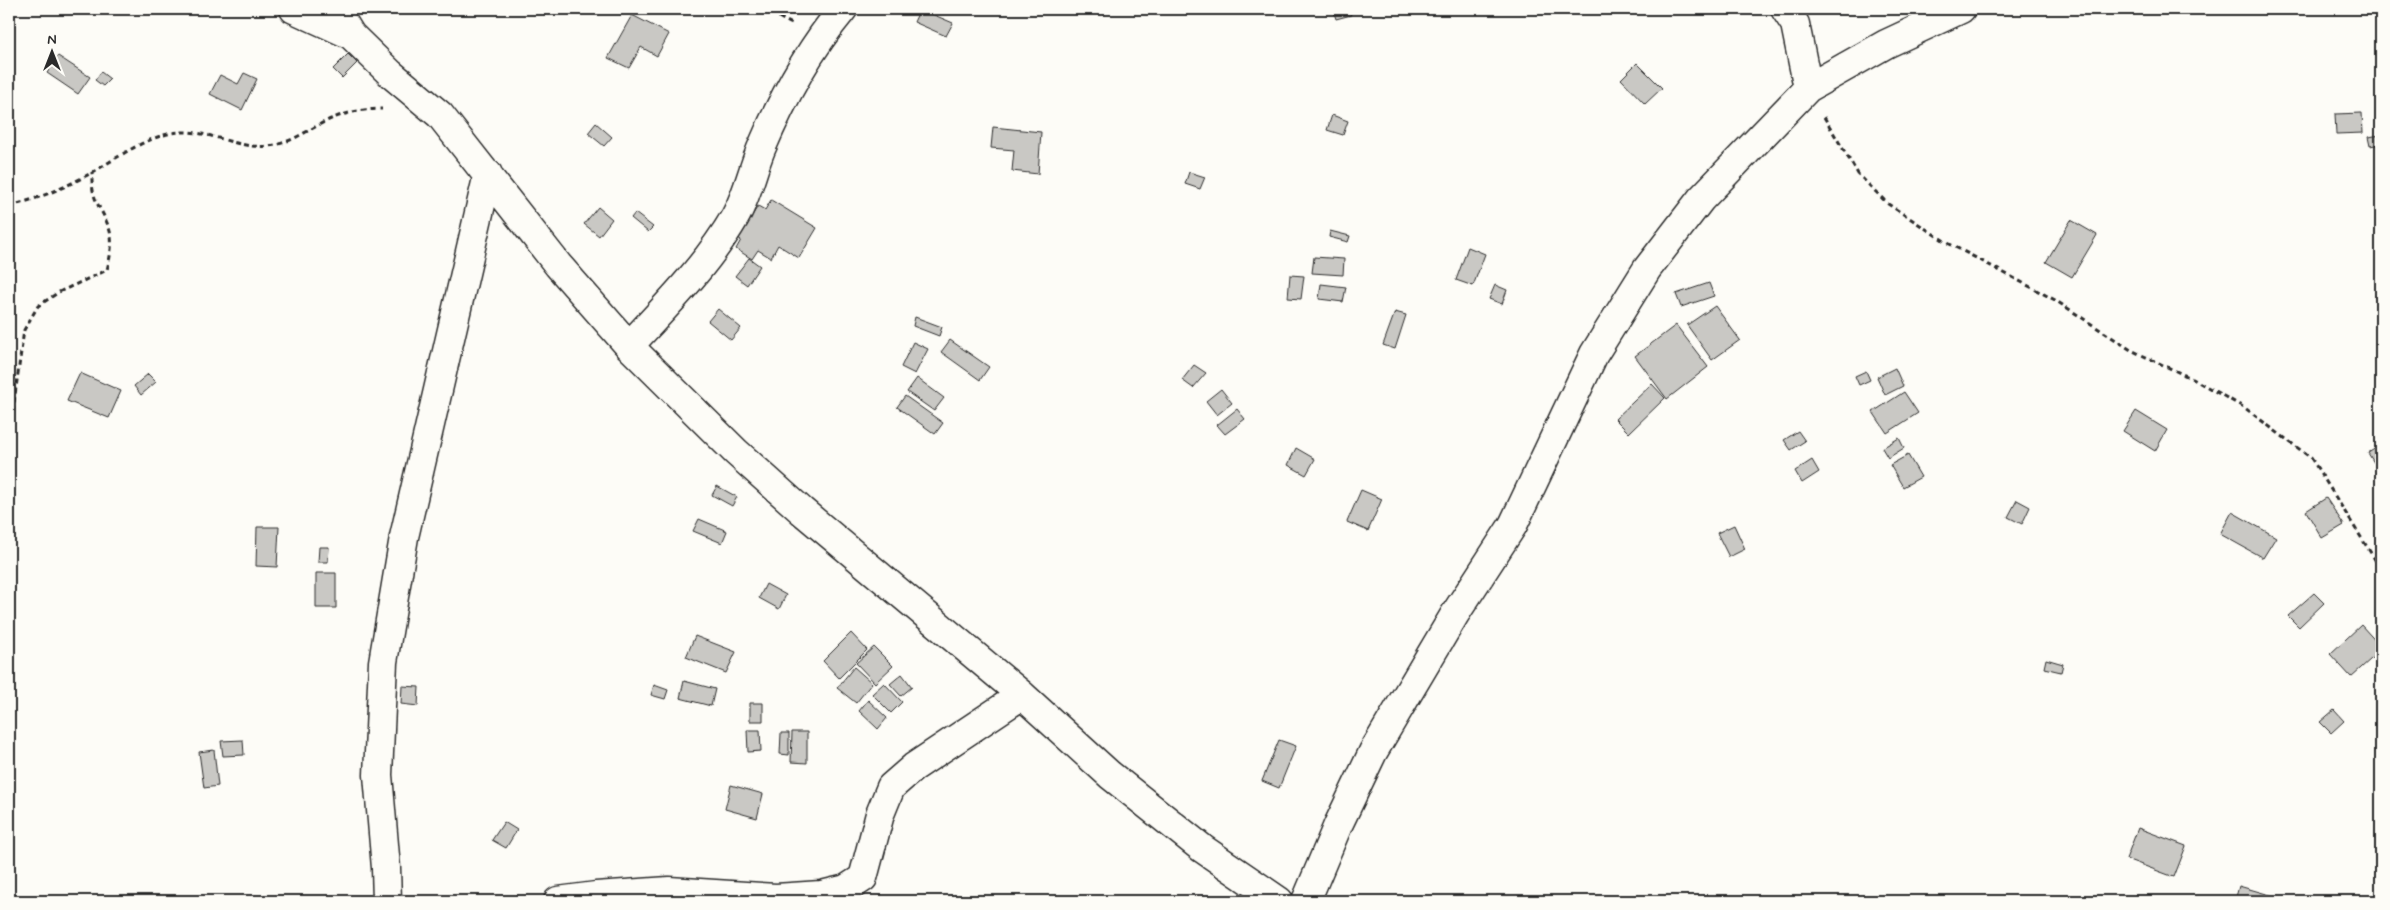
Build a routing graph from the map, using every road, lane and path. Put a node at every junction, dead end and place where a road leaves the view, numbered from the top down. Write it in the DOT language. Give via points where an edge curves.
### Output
graph roads {
  1 [pos="294,9"];
  2 [pos="335,9"];
  3 [pos="843,9"];
  4 [pos="1784,9"];
  5 [pos="1961,9"];
  6 [pos="351,35"];
  7 [pos="1808,88"];
  8 [pos="389,108"];
  9 [pos="92,172"];
  10 [pos="488,174"];
  11 [pos="9,206"];
  12 [pos="629,346"];
  13 [pos="9,438"];
  14 [pos="2381,569"];
  15 [pos="1022,695"];
  16 [pos="387,901"];
  17 [pos="558,901"];
  18 [pos="1279,901"];
  19 [pos="1306,901"];
  1 -- 6 [label="street"];
  2 -- 6 [label="street"];
  3 -- 12 [label="street" via="820,37 786,95 736,215 690,280"];
  4 -- 7 [label="street" via="1795,24"];
  5 -- 7 [label="street" via="1886,44"];
  6 -- 10 [label="street" via="440,115"];
  7 -- 14 [label="path" via="1858,174 1888,204 1946,242 2055,300 2131,350 2245,408 2311,458"];
  7 -- 19 [label="street" via="1701,200 1647,269 1594,354 1513,525 1455,614 1373,752"];
  8 -- 9 [label="path" via="360,110 330,119 284,143 267,146 189,130 163,135"];
  9 -- 11 [label="path" via="34,200"];
  9 -- 13 [label="path" via="96,205 109,228 112,242 107,270 59,292 38,306 24,330"];
  10 -- 12 [label="street" via="558,265"];
  10 -- 16 [label="street" via="404,537 383,662 378,775"];
  12 -- 15 [label="street" via="751,465"];
  15 -- 17 [label="street" via="914,767 891,787 880,814 863,878 846,889 821,895 776,898 669,891"];
  15 -- 18 [label="street" via="1118,781 1203,849"];
}
